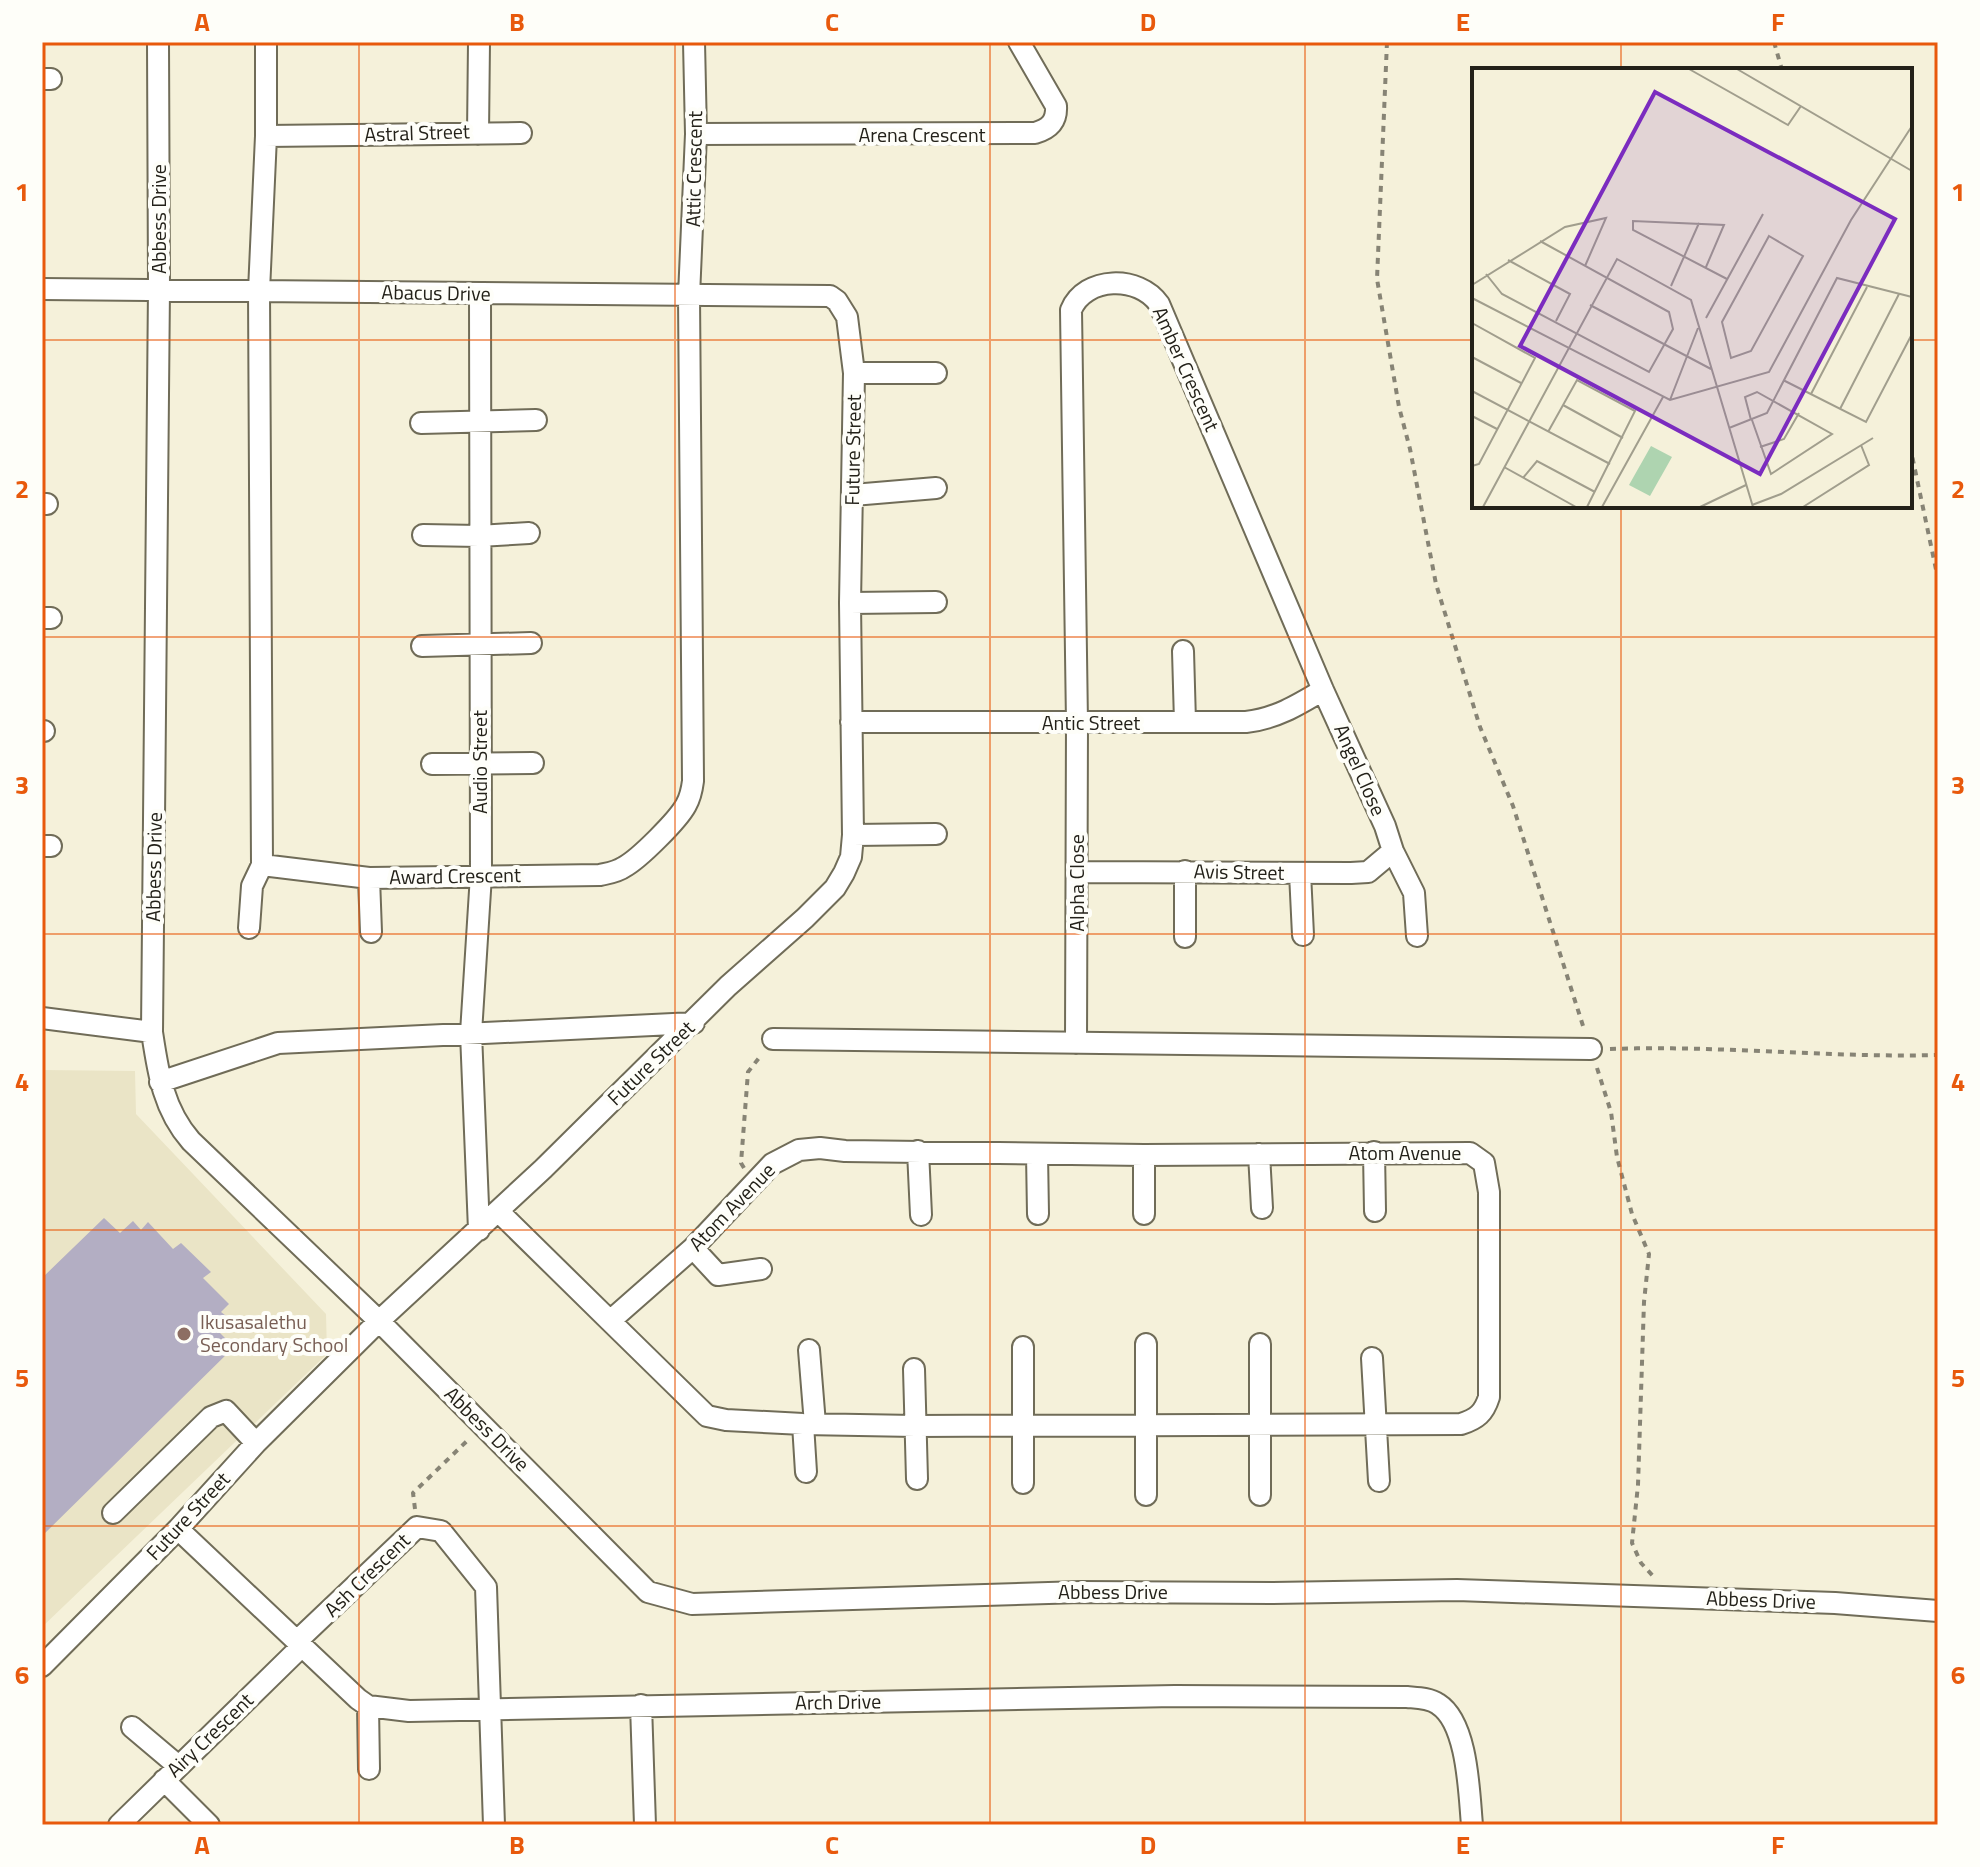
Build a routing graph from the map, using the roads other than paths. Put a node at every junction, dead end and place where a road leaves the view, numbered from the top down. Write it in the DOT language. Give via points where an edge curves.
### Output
graph roads {
  1 [pos="158,42"];
  2 [pos="266,42"];
  3 [pos="479,42"];
  4 [pos="694,42"];
  5 [pos="1019,42"];
  6 [pos="521,133"];
  7 [pos="478,134"];
  8 [pos="696,134"];
  9 [pos="266,136"];
  10 [pos="159,288"];
  11 [pos="42,289"];
  12 [pos="259,291"];
  13 [pos="480,294"];
  14 [pos="689,296"];
  15 [pos="830,296"];
  16 [pos="854,373"];
  17 [pos="936,373"];
  18 [pos="481,420"];
  19 [pos="536,420"];
  20 [pos="421,423"];
  21 [pos="936,488"];
  22 [pos="853,495"];
  23 [pos="529,533"];
  24 [pos="423,535"];
  25 [pos="479,536"];
  26 [pos="936,602"];
  27 [pos="850,603"];
  28 [pos="531,643"];
  29 [pos="479,644"];
  30 [pos="422,646"];
  31 [pos="1183,651"];
  32 [pos="1323,690"];
  33 [pos="851,722"];
  34 [pos="1185,722"];
  35 [pos="1077,723"];
  36 [pos="480,762"];
  37 [pos="533,763"];
  38 [pos="432,764"];
  39 [pos="936,834"];
  40 [pos="853,835"];
  41 [pos="1393,851"];
  42 [pos="262,865"];
  43 [pos="1185,871"];
  44 [pos="1078,872"];
  45 [pos="1300,873"];
  46 [pos="481,875"];
  47 [pos="369,878"];
  48 [pos="249,928"];
  49 [pos="371,932"];
  50 [pos="1303,935"];
  51 [pos="1417,936"];
  52 [pos="1185,937"];
  53 [pos="42,1018"];
  54 [pos="694,1023"];
  55 [pos="152,1032"];
  56 [pos="471,1033"];
  57 [pos="773,1039"];
  58 [pos="1076,1043"];
  59 [pos="1591,1049"];
  60 [pos="160,1082"];
  61 [pos="918,1151"];
  62 [pos="1374,1152"];
  63 [pos="1037,1154"];
  64 [pos="1259,1154"];
  65 [pos="1144,1155"];
  66 [pos="1262,1208"];
  67 [pos="498,1211"];
  68 [pos="1375,1211"];
  69 [pos="1038,1214"];
  70 [pos="1144,1214"];
  71 [pos="921,1215"];
  72 [pos="479,1230"];
  73 [pos="693,1248"];
  74 [pos="761,1269"];
  75 [pos="379,1321"];
  76 [pos="610,1321"];
  77 [pos="1146,1344"];
  78 [pos="1260,1344"];
  79 [pos="1023,1347"];
  80 [pos="809,1350"];
  81 [pos="1372,1358"];
  82 [pos="914,1369"];
  83 [pos="1374,1423"];
  84 [pos="809,1424"];
  85 [pos="1024,1424"];
  86 [pos="1145,1424"];
  87 [pos="1260,1424"];
  88 [pos="915,1426"];
  89 [pos="256,1443"];
  90 [pos="806,1472"];
  91 [pos="917,1479"];
  92 [pos="1379,1481"];
  93 [pos="1023,1483"];
  94 [pos="1146,1495"];
  95 [pos="1260,1495"];
  96 [pos="113,1513"];
  97 [pos="178,1529"];
  98 [pos="1938,1611"];
  99 [pos="300,1644"];
  100 [pos="42,1666"];
  101 [pos="641,1705"];
  102 [pos="368,1706"];
  103 [pos="491,1709"];
  104 [pos="132,1727"];
  105 [pos="369,1769"];
  106 [pos="170,1772"];
  107 [pos="119,1825"];
  108 [pos="209,1825"];
  109 [pos="494,1825"];
  110 [pos="645,1825"];
  111 [pos="1472,1825"];
  1 -- 10 [label="street, Abbess Drive"];
  2 -- 9 [label="street"];
  3 -- 7 [label="street, Astral Street"];
  4 -- 8 [label="street, Attic Crescent"];
  5 -- 8 [label="street, Arena Crescent" via="1056,106 1046,130"];
  6 -- 7 [label="street"];
  7 -- 9 [label="street, Astral Street"];
  8 -- 14 [label="street, Attic Crescent"];
  9 -- 12 [label="street"];
  10 -- 11 [label="street, Abacus Drive"];
  10 -- 12 [label="street, Abacus Drive"];
  10 -- 55 [label="street, Abbess Drive"];
  12 -- 13 [label="street, Abacus Drive"];
  12 -- 42 [label="street"];
  13 -- 14 [label="street, Abacus Drive"];
  13 -- 18 [label="street, Audio Street"];
  14 -- 15 [label="street, Abacus Drive"];
  14 -- 46 [label="street, Award Crescent" via="694,711 690,796 640,856 613,872"];
  15 -- 16 [label="street, Future Street" via="847,317"];
  16 -- 17 [label="street"];
  16 -- 22 [label="street, Future Street"];
  18 -- 19 [label="street"];
  18 -- 20 [label="street"];
  18 -- 25 [label="street, Audio Street"];
  21 -- 22 [label="street"];
  22 -- 27 [label="street, Future Street"];
  23 -- 25 [label="street"];
  24 -- 25 [label="street"];
  25 -- 29 [label="street, Audio Street"];
  26 -- 27 [label="street"];
  27 -- 33 [label="street, Future Street"];
  28 -- 29 [label="street"];
  29 -- 30 [label="street"];
  29 -- 36 [label="street, Audio Street"];
  31 -- 34 [label="street"];
  32 -- 34 [label="street, Antic Street" via="1264,720"];
  32 -- 35 [label="street, Amber Crescent" via="1159,304 1137,287 1113,283 1086,289 1071,310"];
  32 -- 41 [label="street, Angel Close"];
  33 -- 35 [label="street, Antic Street"];
  33 -- 40 [label="street, Future Street"];
  34 -- 35 [label="street, Antic Street"];
  35 -- 44 [label="street, Alpha Close"];
  36 -- 37 [label="street"];
  36 -- 38 [label="street"];
  36 -- 46 [label="street, Audio Street"];
  39 -- 40 [label="street"];
  40 -- 54 [label="street, Future Street" via="851,857 835,888"];
  41 -- 45 [label="street, Avis Street" via="1368,872"];
  41 -- 51 [label="street, Angel Close" via="1414,893"];
  42 -- 47 [label="street, Award Crescent"];
  42 -- 48 [label="street" via="252,886"];
  43 -- 44 [label="street, Avis Street"];
  43 -- 45 [label="street, Avis Street"];
  43 -- 52 [label="street"];
  44 -- 58 [label="street, Alpha Close"];
  45 -- 50 [label="street"];
  46 -- 47 [label="street, Award Crescent"];
  46 -- 56 [label="street, Audio Street"];
  47 -- 49 [label="street"];
  53 -- 55 [label="street"];
  54 -- 56 [label="street"];
  54 -- 67 [label="street, Future Street"];
  55 -- 60 [label="street, Abbess Drive"];
  56 -- 60 [label="street" via="278,1043"];
  56 -- 72 [label="street, Audio Street"];
  57 -- 58 [label="street"];
  58 -- 59 [label="street"];
  60 -- 75 [label="street, Abbess Drive" via="173,1117 191,1141"];
  61 -- 63 [label="street, Atom Avenue"];
  61 -- 71 [label="street"];
  61 -- 73 [label="street, Atom Avenue" via="799,1150 772,1164"];
  62 -- 64 [label="street, Atom Avenue"];
  62 -- 68 [label="street"];
  62 -- 83 [label="street, Atom Avenue" via="1470,1153 1484,1163 1489,1192 1489,1397 1483,1412 1461,1424"];
  63 -- 65 [label="street, Atom Avenue"];
  63 -- 69 [label="street"];
  64 -- 65 [label="street, Atom Avenue"];
  64 -- 66 [label="street"];
  65 -- 70 [label="street"];
  67 -- 72 [label="street, Future Street"];
  67 -- 76 [label="street"];
  72 -- 75 [label="street, Future Street"];
  73 -- 74 [label="street" via="718,1275"];
  73 -- 76 [label="street, Atom Avenue"];
  75 -- 89 [label="street, Future Street"];
  75 -- 98 [label="street, Abbess Drive" via="648,1592 692,1604 1081,1592 1457,1590"];
  76 -- 84 [label="street, Atom Avenue" via="707,1416"];
  77 -- 86 [label="street"];
  78 -- 87 [label="street"];
  79 -- 85 [label="street"];
  80 -- 84 [label="street"];
  81 -- 83 [label="street"];
  82 -- 88 [label="street"];
  83 -- 87 [label="street, Atom Avenue"];
  83 -- 92 [label="street"];
  84 -- 88 [label="street, Atom Avenue"];
  84 -- 90 [label="street"];
  85 -- 86 [label="street, Atom Avenue"];
  85 -- 88 [label="street, Atom Avenue"];
  85 -- 93 [label="street"];
  86 -- 87 [label="street, Atom Avenue"];
  86 -- 94 [label="street"];
  87 -- 95 [label="street"];
  88 -- 91 [label="street"];
  89 -- 96 [label="street" via="226,1411 211,1417"];
  89 -- 97 [label="street, Future Street"];
  97 -- 99 [label="street"];
  97 -- 100 [label="street, Future Street"];
  99 -- 102 [label="street"];
  99 -- 103 [label="street, Ash Crescent" via="417,1527 441,1531 486,1587"];
  99 -- 106 [label="street, Airy Crescent"];
  101 -- 103 [label="street, Arch Drive"];
  101 -- 110 [label="street"];
  101 -- 111 [label="street, Arch Drive" via="1175,1696 1428,1699 1448,1713 1459,1738"];
  102 -- 103 [label="street, Arch Drive"];
  102 -- 105 [label="street"];
  103 -- 109 [label="street"];
  104 -- 106 [label="street"];
  106 -- 107 [label="street, Airy Crescent"];
  106 -- 108 [label="street"];
}
